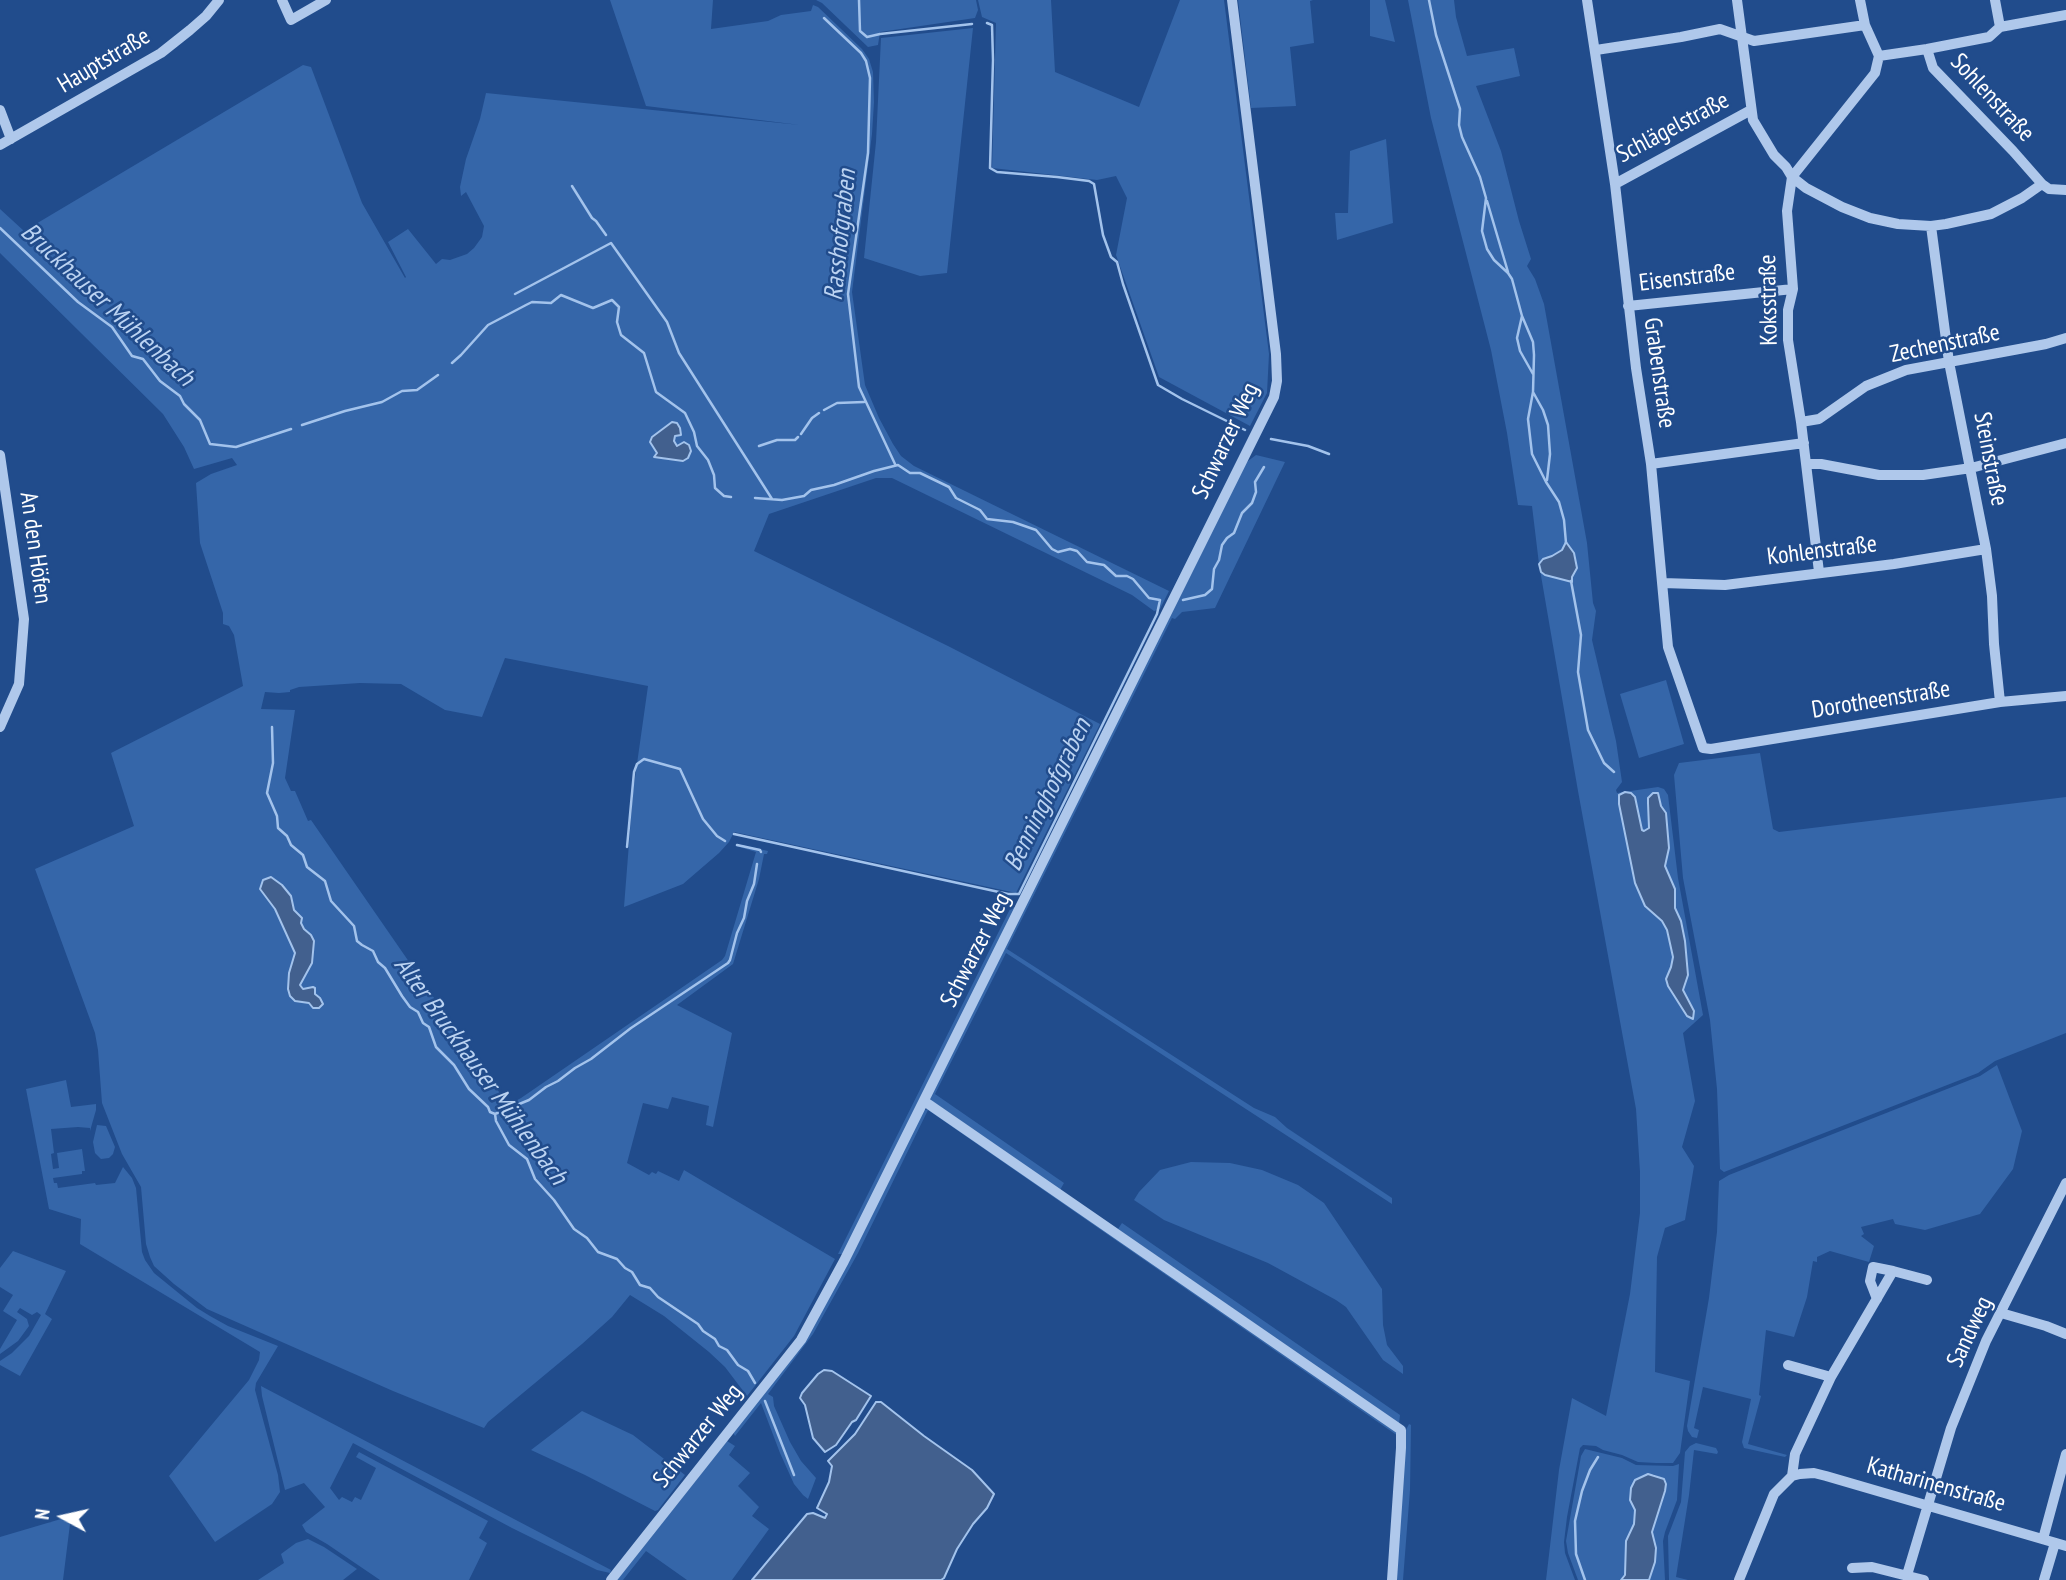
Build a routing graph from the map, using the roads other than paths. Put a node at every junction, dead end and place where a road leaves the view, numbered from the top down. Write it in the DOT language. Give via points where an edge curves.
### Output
graph roads {
  1 [pos="219,0"];
  2 [pos="282,0"];
  3 [pos="326,0"];
  4 [pos="1233,0"];
  5 [pos="1587,0"];
  6 [pos="1737,0"];
  7 [pos="1860,0"];
  8 [pos="1995,0"];
  9 [pos="2066,15"];
  10 [pos="1865,25"];
  11 [pos="2000,27"];
  12 [pos="1743,36"];
  13 [pos="1927,49"];
  14 [pos="1596,50"];
  15 [pos="1879,56"];
  16 [pos="0,110"];
  17 [pos="1751,110"];
  18 [pos="11,139"];
  19 [pos="0,145"];
  20 [pos="1792,177"];
  21 [pos="1615,184"];
  22 [pos="2042,184"];
  23 [pos="2066,190"];
  24 [pos="1931,226"];
  25 [pos="1793,289"];
  26 [pos="1628,306"];
  27 [pos="2066,338"];
  28 [pos="1950,362"];
  29 [pos="1801,422"];
  30 [pos="1804,443"];
  31 [pos="2066,443"];
  32 [pos="0,455"];
  33 [pos="1651,464"];
  34 [pos="1806,464"];
  35 [pos="1971,468"];
  36 [pos="1986,549"];
  37 [pos="1819,572"];
  38 [pos="1663,583"];
  39 [pos="2066,696"];
  40 [pos="2000,702"];
  41 [pos="0,727"];
  42 [pos="1703,748"];
  43 [pos="924,1101"];
  44 [pos="2066,1183"];
  45 [pos="1893,1271"];
  46 [pos="1927,1280"];
  47 [pos="1877,1299"];
  48 [pos="2001,1313"];
  49 [pos="2066,1334"];
  50 [pos="1788,1365"];
  51 [pos="1831,1377"];
  52 [pos="2066,1454"];
  53 [pos="1793,1476"];
  54 [pos="1927,1504"];
  55 [pos="2043,1539"];
  56 [pos="2061,1544"];
  57 [pos="1852,1568"];
  58 [pos="1908,1575"];
  59 [pos="611,1580"];
  60 [pos="1392,1580"];
  61 [pos="1739,1580"];
  62 [pos="1924,1580"];
  63 [pos="2044,1580"];
  1 -- 18 [label="street, Hauptstraße" via="161,53"];
  2 -- 3 [label="street" via="291,20"];
  4 -- 43 [label="street, Schwarzer Weg" via="1276,354 1274,397"];
  5 -- 14 [label="street, Grabenstraße"];
  6 -- 12 [label="street"];
  7 -- 10 [label="street"];
  8 -- 11 [label="street"];
  9 -- 11 [label="street"];
  10 -- 12 [label="street" via="1754,41"];
  10 -- 15 [label="street"];
  11 -- 13 [label="street" via="1989,37"];
  12 -- 14 [label="street" via="1720,29"];
  12 -- 17 [label="street"];
  13 -- 15 [label="street"];
  13 -- 22 [label="street, Sohlenstraße" via="1933,68"];
  14 -- 21 [label="street, Grabenstraße"];
  15 -- 20 [label="street" via="1875,73"];
  16 -- 18 [label="street"];
  17 -- 20 [label="street" via="1774,155"];
  17 -- 21 [label="street, Schlägelstraße"];
  18 -- 19 [label="street, Hauptstraße"];
  20 -- 24 [label="street" via="1870,218"];
  20 -- 25 [label="street, Koksstraße" via="1787,211"];
  21 -- 26 [label="street, Grabenstraße"];
  22 -- 23 [label="street"];
  22 -- 24 [label="street" via="1991,214"];
  24 -- 28 [label="street, Steinstraße"];
  25 -- 26 [label="street, Eisenstraße"];
  25 -- 29 [label="street, Koksstraße" via="1788,340"];
  26 -- 33 [label="street, Grabenstraße"];
  27 -- 28 [label="street, Zechenstraße"];
  28 -- 29 [label="street, Zechenstraße" via="1906,370 1866,386 1819,419"];
  28 -- 35 [label="street, Steinstraße"];
  29 -- 30 [label="street, Koksstraße"];
  30 -- 33 [label="street"];
  30 -- 34 [label="street, Koksstraße"];
  31 -- 35 [label="street"];
  32 -- 41 [label="street, An den Höfen" via="24,619 19,684"];
  33 -- 38 [label="street, Grabenstraße"];
  34 -- 35 [label="street" via="1879,475"];
  34 -- 37 [label="street, Koksstraße"];
  35 -- 36 [label="street, Steinstraße"];
  36 -- 37 [label="street, Kohlenstraße"];
  36 -- 40 [label="street, Steinstraße"];
  37 -- 38 [label="street, Kohlenstraße" via="1725,585"];
  38 -- 42 [label="street, Grabenstraße" via="1668,647"];
  39 -- 40 [label="street, Dorotheenstraße"];
  40 -- 42 [label="street, Dorotheenstraße"];
  43 -- 59 [label="street, Schwarzer Weg" via="801,1340"];
  43 -- 60 [label="street" via="1401,1430"];
  44 -- 48 [label="street, Sandweg"];
  45 -- 46 [label="street"];
  45 -- 47 [label="street"];
  45 -- 47 [label="street" via="1873,1266 1870,1281"];
  47 -- 51 [label="street"];
  48 -- 49 [label="street"];
  48 -- 54 [label="street, Sandweg" via="1951,1428"];
  50 -- 51 [label="street"];
  51 -- 53 [label="street" via="1795,1454"];
  52 -- 55 [label="street"];
  53 -- 54 [label="street, Katharinenstraße" via="1814,1473"];
  53 -- 61 [label="street" via="1774,1494"];
  54 -- 55 [label="street, Katharinenstraße"];
  54 -- 58 [label="street, Sandweg"];
  55 -- 56 [label="street, Katharinenstraße"];
  56 -- 63 [label="street"];
  57 -- 58 [label="street"];
  58 -- 62 [label="street"];
}
